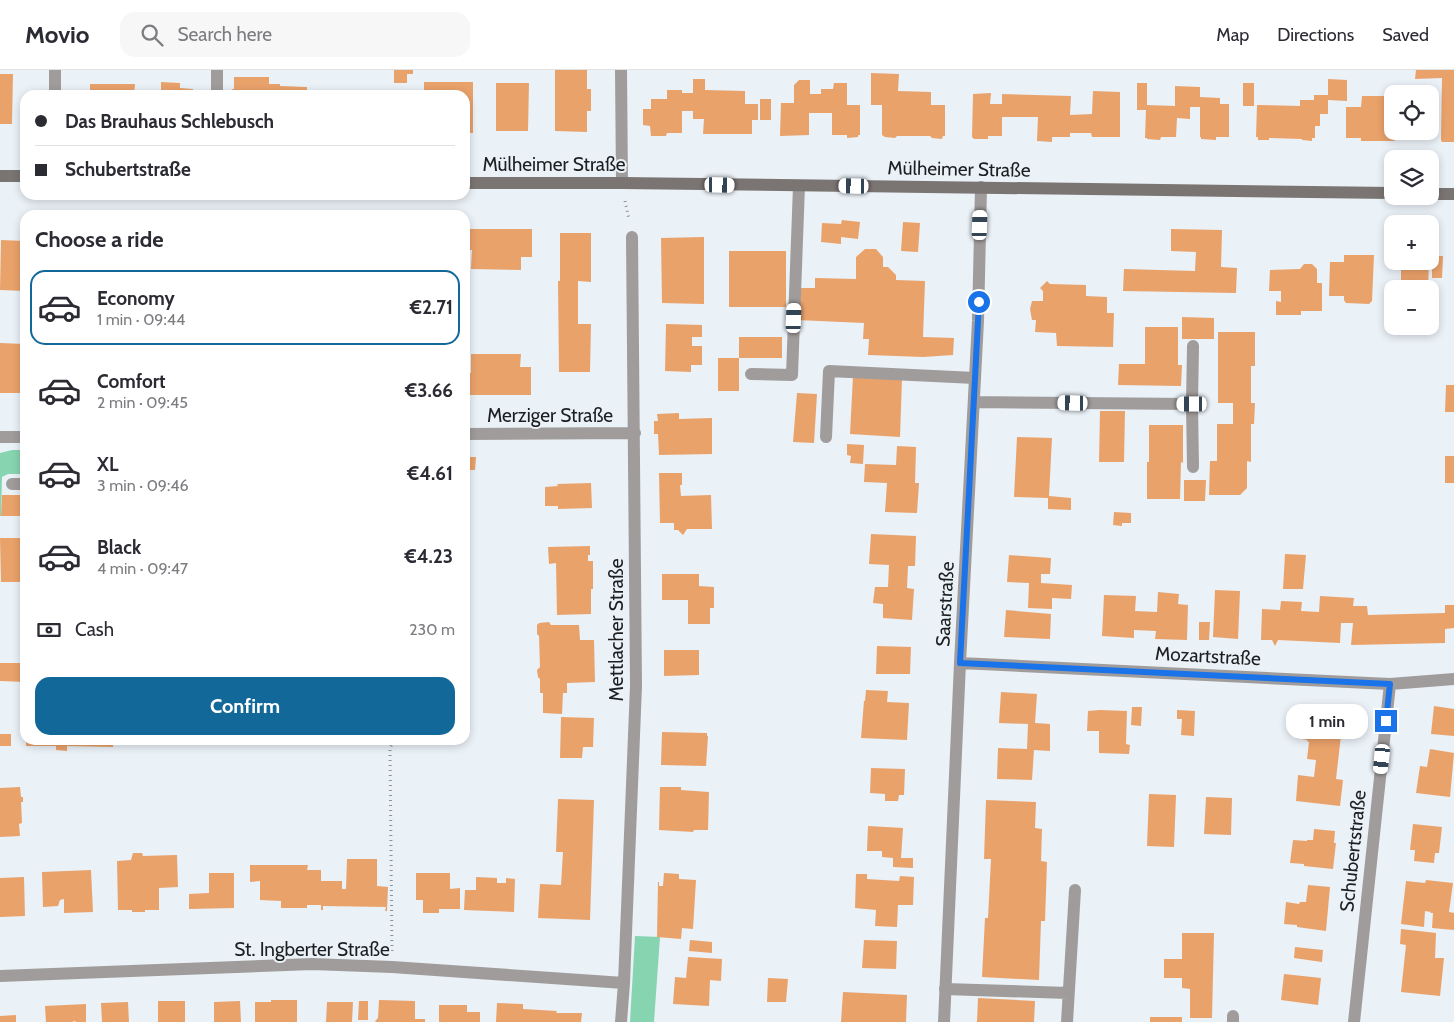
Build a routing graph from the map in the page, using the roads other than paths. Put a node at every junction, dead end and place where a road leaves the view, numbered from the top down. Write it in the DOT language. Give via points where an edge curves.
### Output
graph roads {
  1 [pos="55,70"];
  2 [pos="217,70"];
  3 [pos="621,70"];
  4 [pos="55,90"];
  5 [pos="217,90"];
  6 [pos="0,176"];
  7 [pos="20,176"];
  8 [pos="470,183"];
  9 [pos="622,183"];
  10 [pos="799,186"];
  11 [pos="981,187"];
  12 [pos="1384,193"];
  13 [pos="1439,194"];
  14 [pos="1454,194"];
  15 [pos="632,237"];
  16 [pos="1193,346"];
  17 [pos="751,374"];
  18 [pos="975,378"];
  19 [pos="974,402"];
  20 [pos="1192,404"];
  21 [pos="634,433"];
  22 [pos="470,434"];
  23 [pos="0,437"];
  24 [pos="20,437"];
  25 [pos="826,437"];
  26 [pos="1193,467"];
  27 [pos="12,484"];
  28 [pos="20,484"];
  29 [pos="960,663"];
  30 [pos="1454,679"];
  31 [pos="1390,684"];
  32 [pos="1075,890"];
  33 [pos="0,976"];
  34 [pos="624,982"];
  35 [pos="946,989"];
  36 [pos="1068,993"];
  37 [pos="621,1022"];
  38 [pos="944,1022"];
  39 [pos="1067,1022"];
  40 [pos="1354,1022"];
  1 -- 4 [label="street"];
  2 -- 5 [label="street"];
  3 -- 9 [label="street"];
  6 -- 7 [label="main road"];
  8 -- 9 [label="main road, Mülheimer Straße"];
  9 -- 10 [label="main road, Mülheimer Straße"];
  10 -- 11 [label="main road, Mülheimer Straße"];
  10 -- 17 [label="street" via="792,375"];
  11 -- 12 [label="main road, Mülheimer Straße"];
  11 -- 18 [label="street, Saarstraße"];
  13 -- 14 [label="main road"];
  15 -- 21 [label="street, Mettlacher Straße"];
  16 -- 20 [label="street"];
  18 -- 19 [label="street, Saarstraße"];
  18 -- 25 [label="street" via="828,372"];
  19 -- 20 [label="street"];
  19 -- 29 [label="street, Saarstraße"];
  20 -- 26 [label="street"];
  21 -- 22 [label="street, Merziger Straße"];
  21 -- 34 [label="street, Mettlacher Straße" via="636,686"];
  23 -- 24 [label="street"];
  27 -- 28 [label="street"];
  29 -- 31 [label="street, Mozartstraße"];
  29 -- 35 [label="street, Saarstraße"];
  30 -- 31 [label="street, Mozartstraße"];
  31 -- 40 [label="street, Schubertstraße"];
  32 -- 36 [label="street"];
  33 -- 34 [label="street, St. Ingberter Straße" via="312,964"];
  34 -- 37 [label="street, Mettlacher Straße"];
  35 -- 36 [label="street"];
  35 -- 38 [label="street, Saarstraße"];
  36 -- 39 [label="street"];
}
